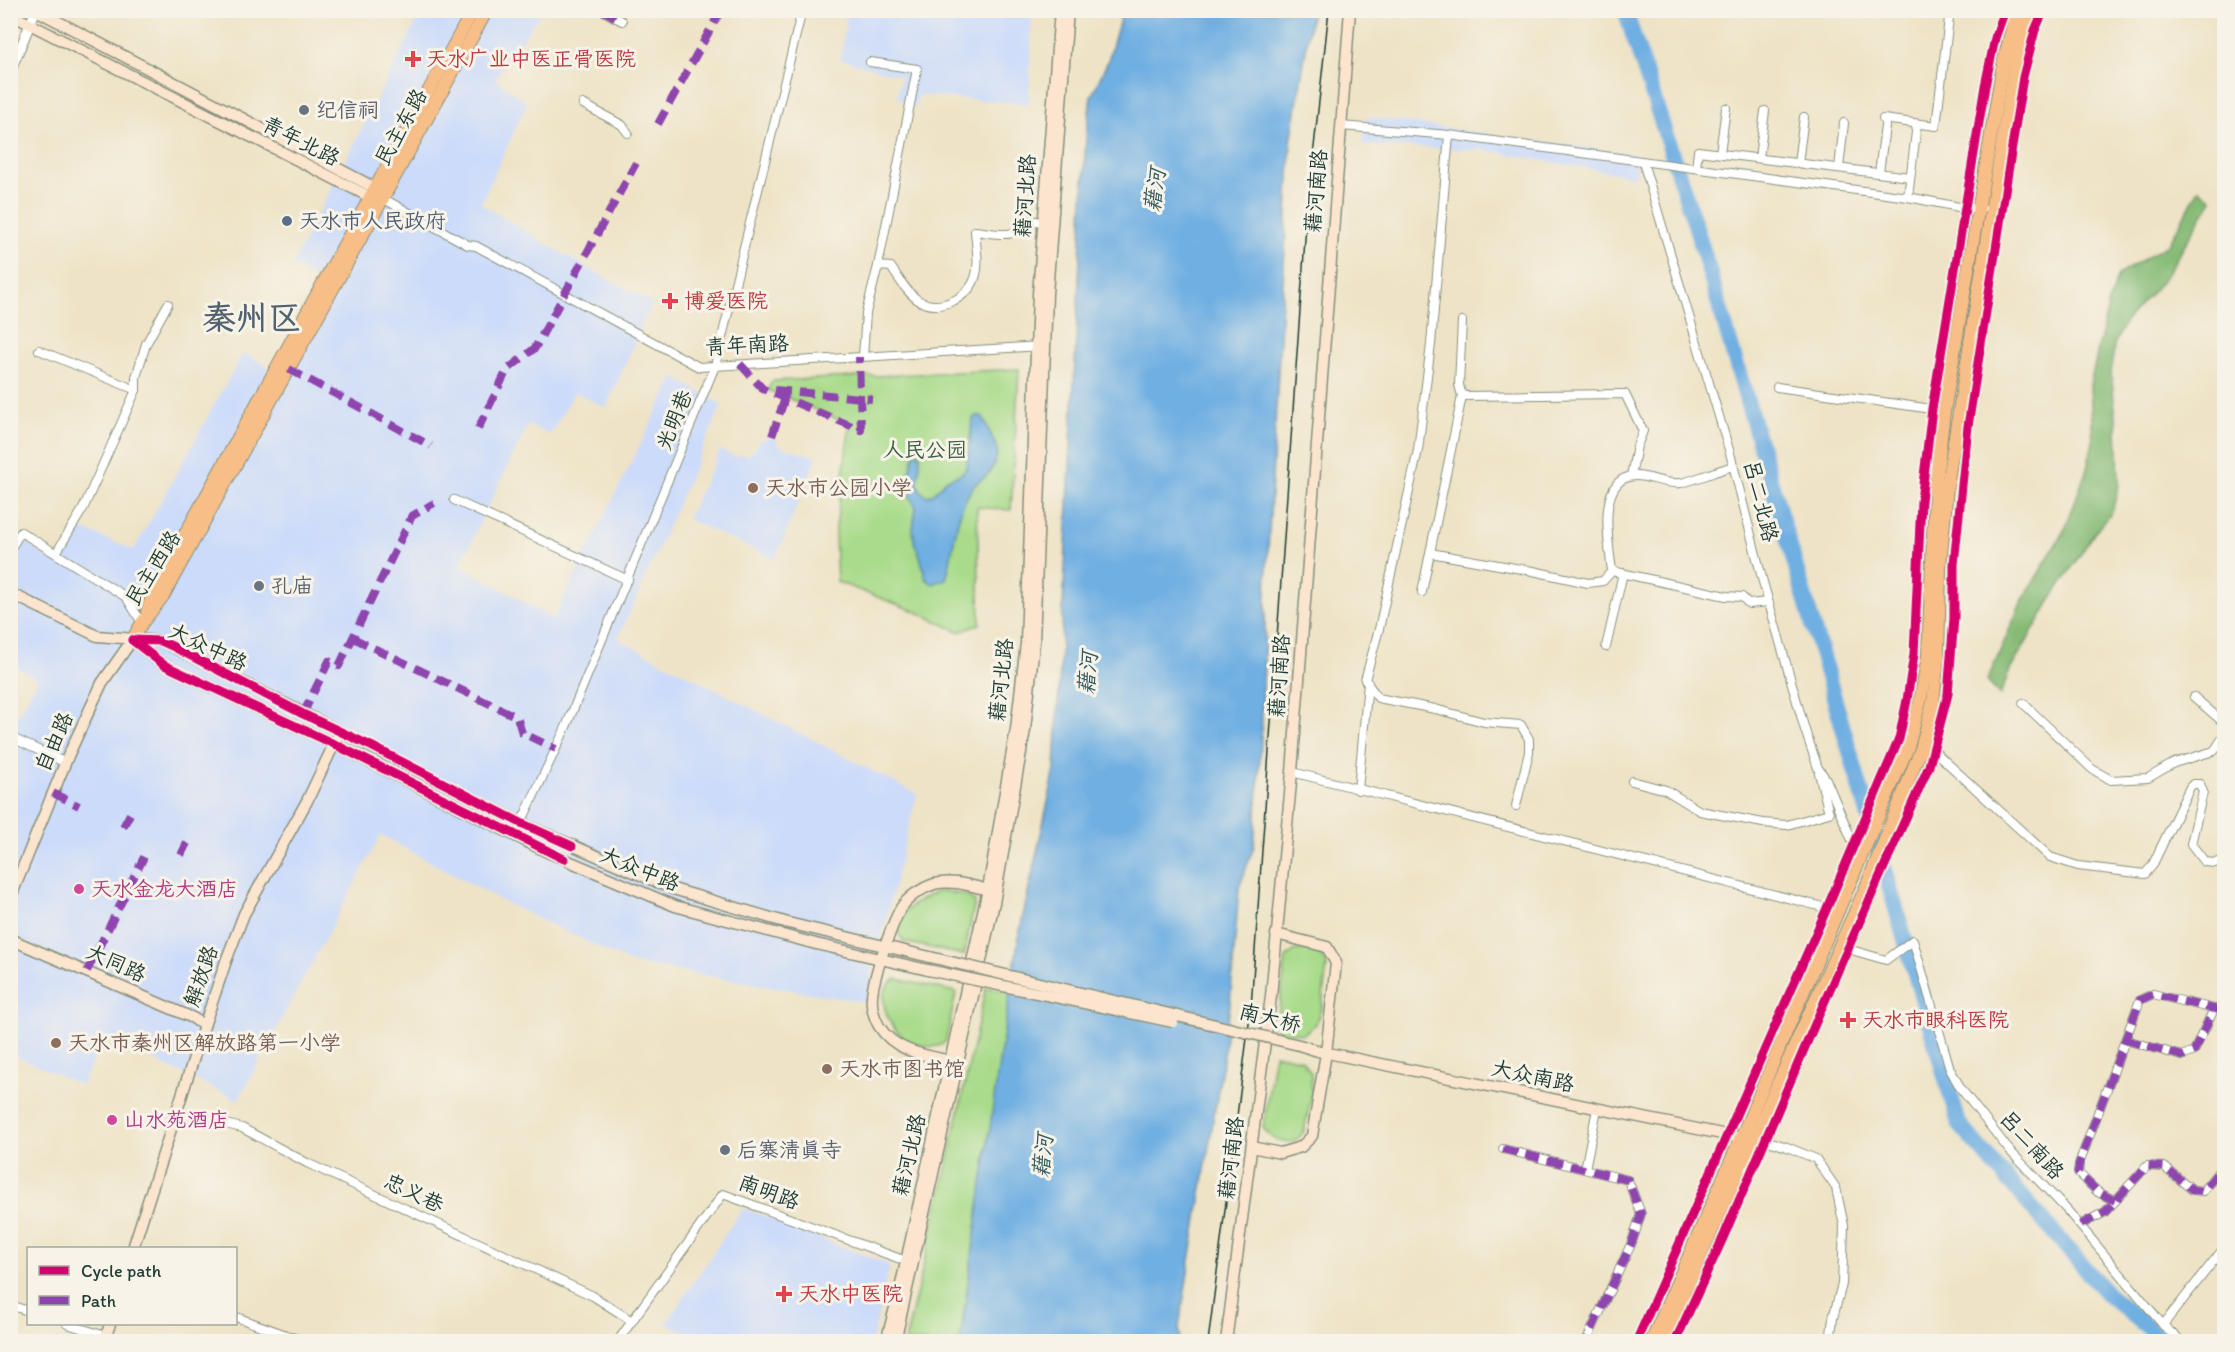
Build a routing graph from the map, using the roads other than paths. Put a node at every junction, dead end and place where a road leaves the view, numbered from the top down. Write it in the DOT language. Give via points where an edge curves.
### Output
graph roads {
  1 [pos="473,10"];
  2 [pos="487,10"];
  3 [pos="602,10"];
  4 [pos="802,10"];
  5 [pos="1059,10"];
  6 [pos="1068,10"];
  7 [pos="1350,10"];
  8 [pos="1950,10"];
  9 [pos="2017,10"];
  10 [pos="2029,10"];
  11 [pos="36,11"];
  12 [pos="10,14"];
  13 [pos="622,21"];
  14 [pos="30,25"];
  15 [pos="870,62"];
  16 [pos="10,72"];
  17 [pos="583,104"];
  18 [pos="1726,108"];
  19 [pos="1765,111"];
  20 [pos="1804,117"];
  21 [pos="1844,123"];
  22 [pos="1917,123"];
  23 [pos="1341,126"];
  24 [pos="628,133"];
  25 [pos="1449,135"];
  26 [pos="1720,153"];
  27 [pos="1759,158"];
  28 [pos="1647,162"];
  29 [pos="1798,163"];
  30 [pos="1696,168"];
  31 [pos="1839,168"];
  32 [pos="1879,173"];
  33 [pos="1910,177"];
  34 [pos="372,193"];
  35 [pos="1908,198"];
  36 [pos="384,199"];
  37 [pos="1985,208"];
  38 [pos="1043,222"];
  39 [pos="878,266"];
  40 [pos="168,304"];
  41 [pos="1462,321"];
  42 [pos="1041,346"];
  43 [pos="39,350"];
  44 [pos="863,357"];
  45 [pos="715,366"];
  46 [pos="1777,387"];
  47 [pos="136,390"];
  48 [pos="1462,396"];
  49 [pos="1932,409"];
  50 [pos="1733,466"];
  51 [pos="1631,476"];
  52 [pos="454,500"];
  53 [pos="10,549"];
  54 [pos="56,553"];
  55 [pos="1430,553"];
  56 [pos="1612,571"];
  57 [pos="1623,573"];
  58 [pos="628,580"];
  59 [pos="1422,592"];
  60 [pos="10,593"];
  61 [pos="1768,602"];
  62 [pos="142,623"];
  63 [pos="132,640"];
  64 [pos="1606,647"];
  65 [pos="1368,683"];
  66 [pos="2194,697"];
  67 [pos="2023,703"];
  68 [pos="2224,723"];
  69 [pos="340,731"];
  70 [pos="2224,736"];
  71 [pos="10,737"];
  72 [pos="334,744"];
  73 [pos="1933,750"];
  74 [pos="66,763"];
  75 [pos="1818,768"];
  76 [pos="1292,772"];
  77 [pos="1632,781"];
  78 [pos="1358,790"];
  79 [pos="1515,806"];
  80 [pos="520,823"];
  81 [pos="1854,845"];
  82 [pos="2224,860"];
  83 [pos="992,890"];
  84 [pos="10,899"];
  85 [pos="1827,908"];
  86 [pos="1276,934"];
  87 [pos="10,939"];
  88 [pos="886,947"];
  89 [pos="1848,949"];
  90 [pos="930,957"];
  91 [pos="882,960"];
  92 [pos="928,970"];
  93 [pos="2214,1009"];
  94 [pos="2224,1010"];
  95 [pos="204,1026"];
  96 [pos="2126,1041"];
  97 [pos="1322,1052"];
  98 [pos="954,1062"];
  99 [pos="1597,1108"];
  100 [pos="176,1113"];
  101 [pos="1746,1139"];
  102 [pos="1765,1140"];
  103 [pos="1252,1147"];
  104 [pos="1503,1149"];
  105 [pos="2224,1165"];
  106 [pos="1585,1169"];
  107 [pos="2115,1201"];
  108 [pos="2080,1225"];
  109 [pos="133,1247"];
  110 [pos="2224,1248"];
  111 [pos="906,1261"];
  112 [pos="10,1305"];
  113 [pos="27,1311"];
  114 [pos="237,1317"];
  115 [pos="632,1321"];
  116 [pos="73,1325"];
  117 [pos="2163,1325"];
  118 [pos="105,1339"];
  119 [pos="306,1341"];
  120 [pos="617,1341"];
  121 [pos="886,1341"];
  122 [pos="895,1341"];
  123 [pos="1227,1341"];
  124 [pos="1586,1341"];
  125 [pos="1651,1341"];
  126 [pos="1662,1341"];
  127 [pos="1830,1341"];
  128 [pos="2181,1341"];
  1 -- 34 [label="main road, 民主东路"];
  2 -- 36 [label="main road, 民主东路"];
  3 -- 13 [label="street"];
  4 -- 45 [label="street, 光明巷"];
  5 -- 38 [label="main road, 藉河北路"];
  6 -- 42 [label="main road, 藉河北路"];
  7 -- 23 [label="main road, 藉河南路"];
  8 -- 22 [label="street" via="1936,126"];
  9 -- 37 [label="main road" via="2003,64"];
  10 -- 37 [label="main road"];
  11 -- 14 [label="street"];
  11 -- 34 [label="main road, 青年北路"];
  12 -- 14 [label="main road, 青年北路"];
  14 -- 16 [label="street"];
  14 -- 34 [label="main road, 青年北路"];
  15 -- 39 [label="street" via="917,69"];
  17 -- 24 [label="street" via="622,125"];
  18 -- 26 [label="street"];
  19 -- 27 [label="street"];
  20 -- 29 [label="street"];
  21 -- 31 [label="street"];
  22 -- 32 [label="street" via="1884,123"];
  22 -- 33 [label="street"];
  23 -- 25 [label="street"];
  23 -- 76 [label="main road, 藉河南路"];
  25 -- 28 [label="street"];
  25 -- 65 [label="street" via="1418,450 1365,680"];
  26 -- 27 [label="street"];
  26 -- 30 [label="street" via="1698,151"];
  27 -- 29 [label="street"];
  28 -- 30 [label="street"];
  28 -- 50 [label="street, 吕二北路"];
  29 -- 31 [label="street"];
  30 -- 35 [label="street"];
  31 -- 32 [label="street"];
  32 -- 33 [label="street"];
  33 -- 35 [label="street"];
  34 -- 36 [label="main road, 青年北路"];
  34 -- 62 [label="main road, 民主西路" via="155,590"];
  35 -- 37 [label="street"];
  36 -- 45 [label="street, 青年南路" via="699,367"];
  36 -- 62 [label="main road, 民主西路" via="164,596"];
  37 -- 101 [label="main road" via="1944,412 1935,490 1928,656 1908,747"];
  37 -- 101 [label="main road" via="1947,486 1933,702 1921,749 1866,887"];
  38 -- 39 [label="street" via="1028,220 1014,234 975,231 974,280 959,298 936,306 907,292 891,267"];
  38 -- 42 [label="main road, 藉河北路"];
  39 -- 44 [label="street" via="866,313"];
  40 -- 47 [label="street" via="146,344"];
  41 -- 48 [label="street"];
  42 -- 44 [label="street, 青年南路"];
  42 -- 83 [label="main road, 藉河北路" via="1026,643"];
  43 -- 47 [label="street"];
  44 -- 45 [label="street, 青年南路"];
  45 -- 58 [label="street, 光明巷"];
  46 -- 49 [label="street"];
  47 -- 54 [label="street" via="83,509"];
  48 -- 51 [label="street" via="1625,394 1643,431"];
  48 -- 55 [label="street"];
  50 -- 51 [label="street" via="1679,483"];
  50 -- 61 [label="street, 吕二北路"];
  51 -- 56 [label="street" via="1616,485 1609,500 1606,531"];
  52 -- 58 [label="street"];
  53 -- 54 [label="street" via="21,532"];
  54 -- 62 [label="street" via="126,597"];
  55 -- 56 [label="street" via="1588,583 1603,581"];
  55 -- 59 [label="street"];
  56 -- 57 [label="street"];
  57 -- 61 [label="street" via="1742,597 1749,604"];
  57 -- 64 [label="street"];
  58 -- 80 [label="street, 光明巷" via="566,727"];
  60 -- 63 [label="main road" via="97,636"];
  61 -- 75 [label="street, 吕二北路"];
  62 -- 63 [label="main road"];
  63 -- 69 [label="main road, 大众中路" via="161,641"];
  63 -- 72 [label="main road, 大众中路" via="164,665"];
  63 -- 74 [label="main road, 自由路" via="102,683"];
  65 -- 78 [label="street"];
  65 -- 79 [label="street" via="1378,698 1484,722 1521,725 1529,739"];
  66 -- 68 [label="street"];
  67 -- 70 [label="street" via="2092,769 2111,780 2148,778 2174,763 2214,751"];
  69 -- 72 [label="main road, 解放路"];
  69 -- 80 [label="main road, 大众中路"];
  71 -- 74 [label="street"];
  72 -- 91 [label="main road, 大众中路" via="545,851 675,906"];
  72 -- 95 [label="main road, 解放路" via="244,914"];
  73 -- 82 [label="street" via="2050,857 2078,866 2145,874 2190,787 2200,784 2203,792 2191,844 2205,862"];
  74 -- 84 [label="main road, 自由路"];
  75 -- 77 [label="street" via="1829,813 1787,825 1700,811 1666,790"];
  75 -- 81 [label="street, 吕二北路"];
  76 -- 78 [label="street"];
  76 -- 86 [label="main road, 藉河南路"];
  78 -- 85 [label="street"];
  80 -- 88 [label="main road, 大众中路" via="673,889"];
  83 -- 88 [label="main road" via="953,882 933,884 916,893 902,907"];
  83 -- 98 [label="main road, 藉河北路"];
  86 -- 97 [label="main road" via="1327,947 1336,963"];
  86 -- 103 [label="main road, 藉河南路"];
  87 -- 95 [label="main road, 大同路"];
  88 -- 90 [label="main road, 大众中路"];
  88 -- 91 [label="main road"];
  89 -- 108 [label="street, 吕二南路" via="1886,960 1911,942 1950,1069 1961,1089 2009,1150"];
  90 -- 97 [label="main road, 南大桥, bridge"];
  91 -- 92 [label="main road, 大众中路"];
  91 -- 98 [label="main road" via="872,995 872,1009 880,1028 912,1052"];
  92 -- 97 [label="main road, 南大桥, bridge"];
  93 -- 94 [label="street"];
  93 -- 96 [label="street" via="2194,1051 2182,1056"];
  93 -- 96 [label="street" via="2153,994 2140,1000"];
  95 -- 100 [label="main road, 解放路"];
  96 -- 107 [label="street" via="2078,1173 2098,1192"];
  97 -- 99 [label="main road, 大众南路"];
  97 -- 103 [label="main road" via="1312,1136 1301,1147 1280,1153"];
  98 -- 111 [label="main road, 藉河北路"];
  98 -- 122 [label="main road, 藉河北路"];
  99 -- 101 [label="main road, 大众南路"];
  99 -- 106 [label="street"];
  100 -- 109 [label="main road, 解放路"];
  100 -- 115 [label="street, 忠义巷" via="242,1128 307,1163 594,1296"];
  101 -- 102 [label="main road, 大众南路"];
  101 -- 125 [label="main road"];
  101 -- 126 [label="main road"];
  102 -- 127 [label="street" via="1816,1159 1836,1188 1844,1226 1842,1284"];
  103 -- 123 [label="main road, 藉河南路"];
  104 -- 106 [label="street"];
  105 -- 107 [label="street" via="2203,1191 2193,1190 2164,1167 2147,1166"];
  106 -- 124 [label="street" via="1628,1179 1641,1214"];
  107 -- 108 [label="street" via="2105,1212"];
  108 -- 117 [label="street, 吕二南路"];
  110 -- 117 [label="street"];
  111 -- 115 [label="street, 南明路" via="723,1194"];
  111 -- 121 [label="main road, 藉河北路"];
  112 -- 113 [label="street"];
  114 -- 119 [label="street"];
  115 -- 120 [label="street, 南明路"];
  116 -- 118 [label="street"];
  117 -- 128 [label="street, 吕二南路"];
}
